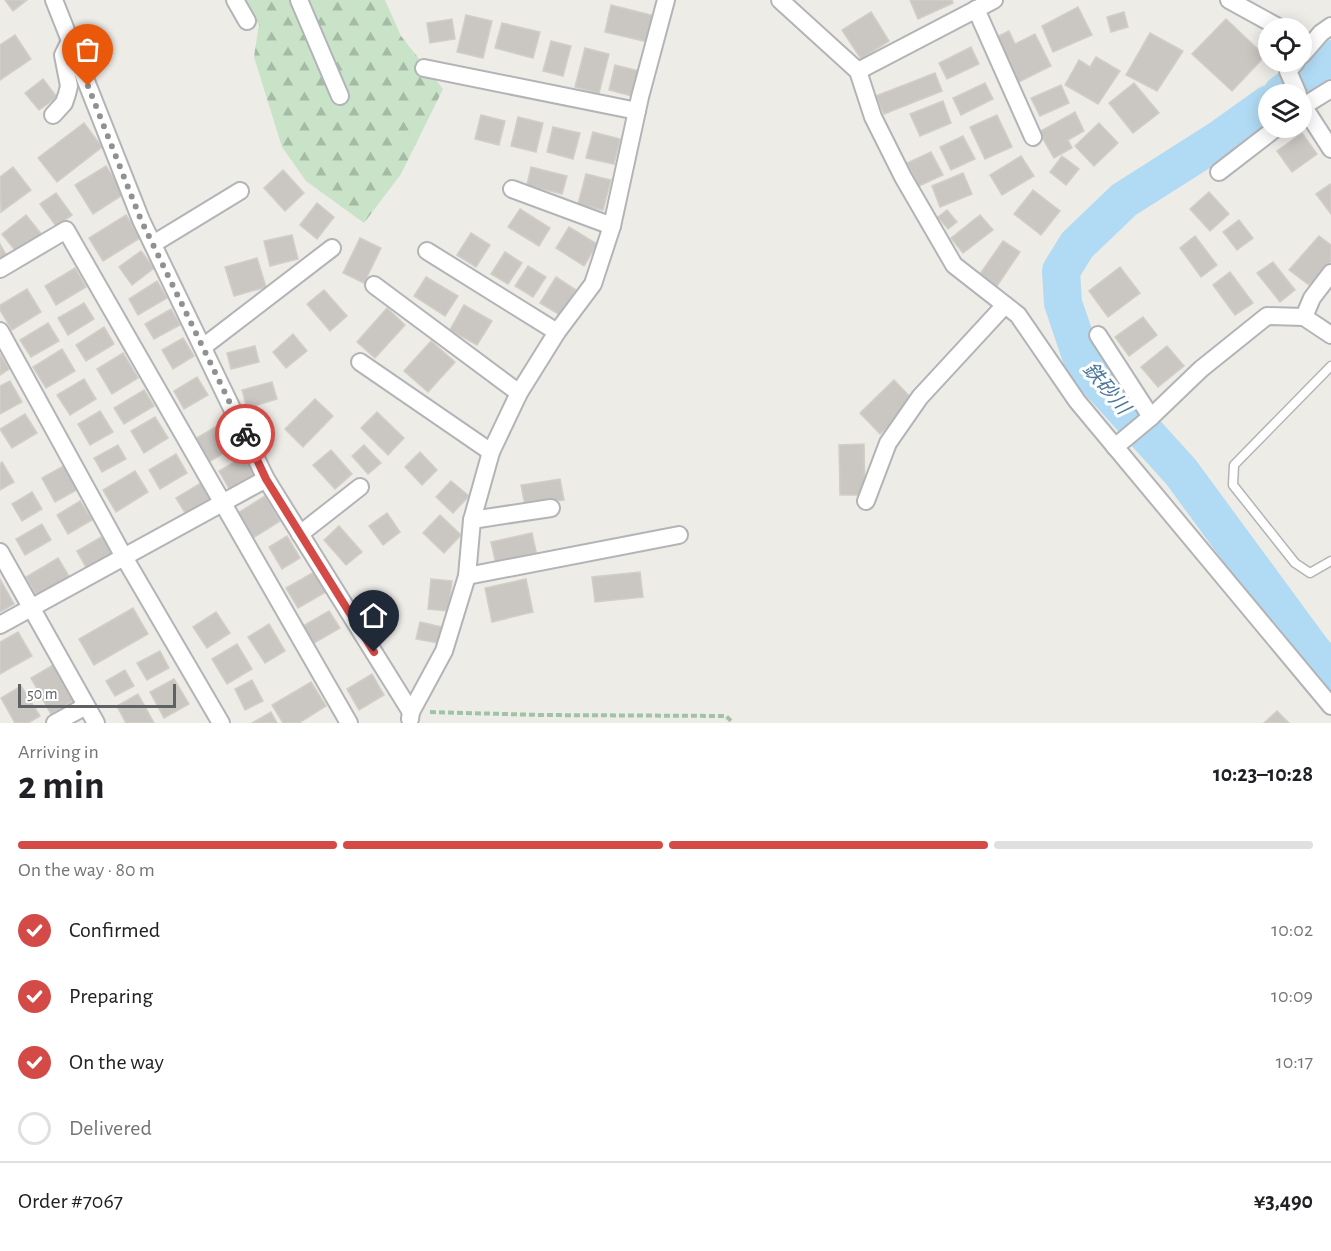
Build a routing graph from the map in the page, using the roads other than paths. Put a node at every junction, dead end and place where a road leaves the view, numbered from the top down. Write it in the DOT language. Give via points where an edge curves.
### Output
graph roads {
  1 [pos="54,0"];
  2 [pos="235,0"];
  3 [pos="299,0"];
  4 [pos="666,0"];
  5 [pos="780,0"];
  6 [pos="1229,0"];
  7 [pos="985,3"];
  8 [pos="1262,18"];
  9 [pos="247,21"];
  10 [pos="1331,26"];
  11 [pos="1312,41"];
  12 [pos="70,42"];
  13 [pos="424,68"];
  14 [pos="858,71"];
  15 [pos="1331,89"];
  16 [pos="340,96"];
  17 [pos="1312,98"];
  18 [pos="637,111"];
  19 [pos="53,115"];
  20 [pos="1312,120"];
  21 [pos="1033,137"];
  22 [pos="1263,138"];
  23 [pos="1331,149"];
  24 [pos="1219,172"];
  25 [pos="512,189"];
  26 [pos="240,191"];
  27 [pos="612,226"];
  28 [pos="153,244"];
  29 [pos="332,248"];
  30 [pos="427,251"];
  31 [pos="0,269"];
  32 [pos="1331,273"];
  33 [pos="374,285"];
  34 [pos="1005,305"];
  35 [pos="1304,317"];
  36 [pos="0,331"];
  37 [pos="557,332"];
  38 [pos="1098,335"];
  39 [pos="1331,335"];
  40 [pos="203,347"];
  41 [pos="360,362"];
  42 [pos="1331,366"];
  43 [pos="519,393"];
  44 [pos="1151,417"];
  45 [pos="1115,447"];
  46 [pos="491,452"];
  47 [pos="266,479"];
  48 [pos="360,487"];
  49 [pos="866,501"];
  50 [pos="222,503"];
  51 [pos="551,508"];
  52 [pos="472,520"];
  53 [pos="300,534"];
  54 [pos="679,536"];
  55 [pos="1,554"];
  56 [pos="124,557"];
  57 [pos="1331,561"];
  58 [pos="467,576"];
  59 [pos="33,608"];
  60 [pos="0,625"];
  61 [pos="86,706"];
  62 [pos="1331,706"];
  63 [pos="410,717"];
  64 [pos="55,723"];
  65 [pos="96,723"];
  66 [pos="221,723"];
  67 [pos="348,723"];
  1 -- 12 [label="street"];
  2 -- 9 [label="street"];
  3 -- 16 [label="street"];
  4 -- 18 [label="street"];
  5 -- 14 [label="street"];
  6 -- 8 [label="street"];
  7 -- 14 [label="street"];
  7 -- 21 [label="street"];
  10 -- 11 [label="street"];
  12 -- 19 [label="street" via="63,55 69,86 64,103"];
  12 -- 28 [label="street"];
  13 -- 18 [label="street"];
  14 -- 34 [label="street" via="873,117 954,265"];
  15 -- 17 [label="street"];
  18 -- 27 [label="street"];
  20 -- 23 [label="street"];
  22 -- 24 [label="street"];
  25 -- 27 [label="street"];
  26 -- 28 [label="street"];
  27 -- 37 [label="street" via="593,284"];
  28 -- 40 [label="street"];
  29 -- 40 [label="street"];
  30 -- 37 [label="street"];
  31 -- 50 [label="street" via="66,230"];
  32 -- 35 [label="street" via="1312,298"];
  33 -- 43 [label="street"];
  34 -- 45 [label="street" via="1018,315 1077,401"];
  34 -- 49 [label="street" via="920,397 888,443"];
  35 -- 39 [label="street"];
  35 -- 44 [label="street" via="1267,316 1201,369"];
  36 -- 56 [label="street"];
  37 -- 43 [label="street"];
  38 -- 44 [label="street"];
  40 -- 47 [label="street"];
  41 -- 46 [label="street"];
  42 -- 57 [label="lane" via="1234,465 1233,485 1295,563 1310,573"];
  43 -- 46 [label="street"];
  44 -- 45 [label="street"];
  45 -- 62 [label="street"];
  46 -- 52 [label="street"];
  47 -- 50 [label="street"];
  47 -- 53 [label="street"];
  48 -- 53 [label="street"];
  50 -- 56 [label="street"];
  50 -- 67 [label="street"];
  51 -- 52 [label="street"];
  52 -- 58 [label="street"];
  53 -- 63 [label="street"];
  54 -- 58 [label="street"];
  55 -- 59 [label="street"];
  56 -- 59 [label="street"];
  56 -- 66 [label="street"];
  58 -- 63 [label="street" via="444,651"];
  59 -- 60 [label="street"];
  59 -- 61 [label="street"];
  61 -- 64 [label="street"];
  61 -- 65 [label="street"];
}
